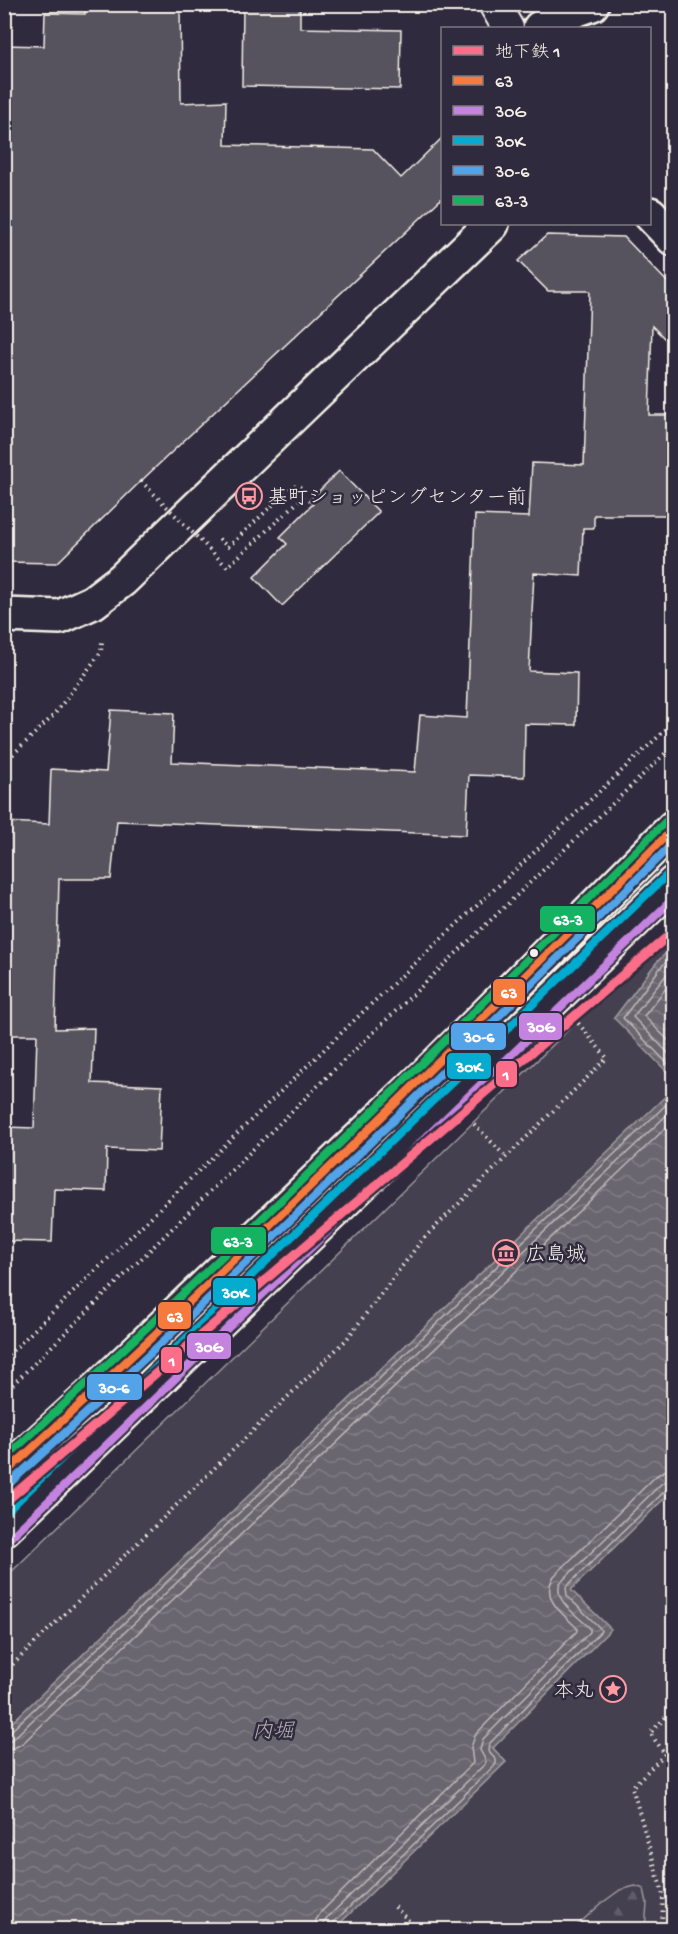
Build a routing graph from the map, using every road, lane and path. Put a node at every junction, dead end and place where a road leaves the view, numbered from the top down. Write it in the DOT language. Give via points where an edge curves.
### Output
graph roads {
  1 [pos="494,4"];
  2 [pos="591,4"];
  3 [pos="507,27"];
  4 [pos="542,27"];
  5 [pos="651,215"];
  6 [pos="491,225"];
  7 [pos="674,239"];
  8 [pos="141,481"];
  9 [pos="219,539"];
  10 [pos="4,615"];
  11 [pos="102,642"];
  12 [pos="674,722"];
  13 [pos="674,745"];
  14 [pos="4,763"];
  15 [pos="674,827"];
  16 [pos="674,882"];
  17 [pos="575,1020"];
  18 [pos="472,1121"];
  19 [pos="506,1157"];
  20 [pos="4,1359"];
  21 [pos="4,1393"];
  22 [pos="4,1474"];
  23 [pos="4,1529"];
  24 [pos="4,1673"];
  25 [pos="674,1709"];
  26 [pos="395,1907"];
  27 [pos="418,1929"];
  28 [pos="662,1929"];
  1 -- 3 [label="street"];
  2 -- 4 [label="main road"];
  5 -- 7 [label="main road"];
  6 -- 10 [label="main road" via="122,580 93,602 60,616"];
  8 -- 9 [label="path, bridge" via="227,567 302,498 304,488 293,486 228,547"];
  11 -- 14 [label="path" via="101,652 54,715"];
  12 -- 20 [label="path" via="366,1009"];
  13 -- 21 [label="path"];
  15 -- 22 [label="main road" via="428,1073"];
  16 -- 23 [label="main road"];
  17 -- 19 [label="path" via="608,1058"];
  18 -- 19 [label="path"];
  19 -- 24 [label="path" via="422,1240 346,1340"];
  25 -- 28 [label="path" via="650,1733 665,1754 632,1787 663,1895"];
  26 -- 27 [label="path"];
}
